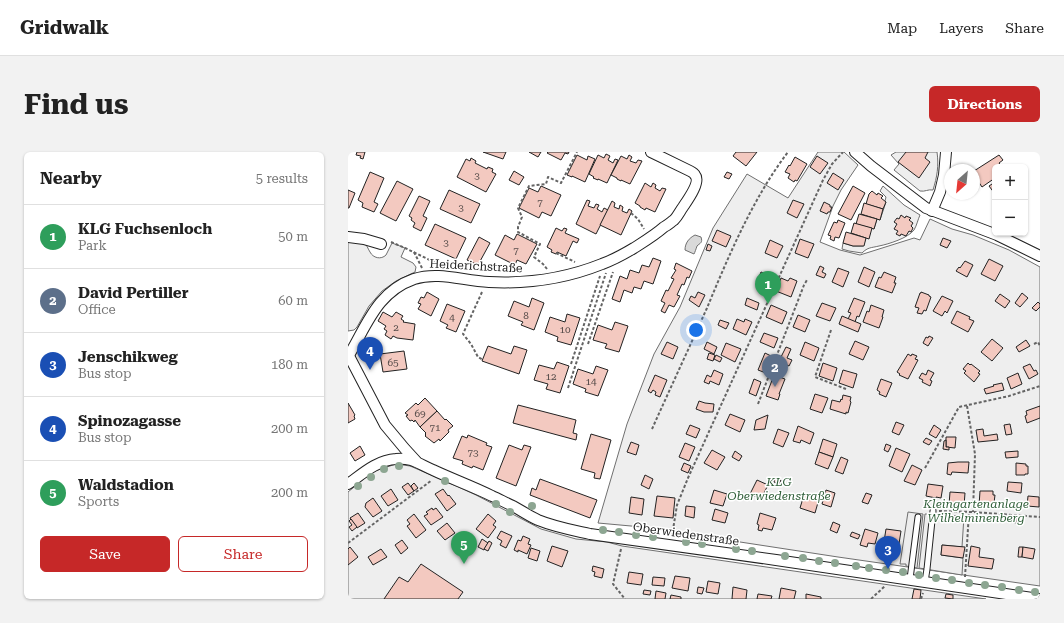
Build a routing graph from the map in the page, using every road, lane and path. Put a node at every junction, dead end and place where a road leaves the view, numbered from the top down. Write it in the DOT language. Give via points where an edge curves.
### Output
graph roads {
  1 [pos="577,152"];
  2 [pos="651,152"];
  3 [pos="788,152"];
  4 [pos="843,152"];
  5 [pos="855,152"];
  6 [pos="946,152"];
  7 [pos="932,211"];
  8 [pos="631,213"];
  9 [pos="645,230"];
  10 [pos="348,238"];
  11 [pos="381,244"];
  12 [pos="413,252"];
  13 [pos="556,253"];
  14 [pos="1040,256"];
  15 [pos="610,260"];
  16 [pos="580,264"];
  17 [pos="440,266"];
  18 [pos="425,276"];
  19 [pos="554,278"];
  20 [pos="807,280"];
  21 [pos="482,292"];
  22 [pos="831,330"];
  23 [pos="588,344"];
  24 [pos="1034,344"];
  25 [pos="1040,346"];
  26 [pos="348,355"];
  27 [pos="483,360"];
  28 [pos="571,364"];
  29 [pos="1040,386"];
  30 [pos="568,388"];
  31 [pos="846,389"];
  32 [pos="758,404"];
  33 [pos="967,406"];
  34 [pos="652,430"];
  35 [pos="416,461"];
  36 [pos="925,468"];
  37 [pos="440,473"];
  38 [pos="348,484"];
  39 [pos="933,511"];
  40 [pos="969,512"];
  41 [pos="973,512"];
  42 [pos="918,517"];
  43 [pos="1040,517"];
  44 [pos="623,538"];
  45 [pos="348,543"];
  46 [pos="671,545"];
  47 [pos="886,576"];
  48 [pos="965,578"];
  49 [pos="910,580"];
  50 [pos="925,582"];
  51 [pos="625,599"];
  52 [pos="871,599"];
  53 [pos="1040,599"];
  1 -- 19 [label="path" via="561,183 548,177 546,184 529,186 518,208 522,217 518,232 540,244 534,257"];
  2 -- 15 [label="street, Heiderichstraße" via="695,175 697,178 694,190 674,220 648,240"];
  3 -- 34 [label="path" via="776,168 731,251"];
  4 -- 46 [label="path" via="823,180 688,478 677,505"];
  5 -- 7 [label="street"];
  6 -- 7 [label="street" via="940,192"];
  7 -- 14 [label="street"];
  8 -- 9 [label="path"];
  10 -- 11 [label="street"];
  11 -- 12 [label="path" via="392,242"];
  12 -- 17 [label="path"];
  12 -- 18 [label="path"];
  13 -- 16 [label="path"];
  15 -- 19 [label="street, Heiderichstraße" via="590,269"];
  15 -- 23 [label="path"];
  15 -- 28 [label="path"];
  15 -- 30 [label="path"];
  18 -- 19 [label="street, Heiderichstraße" via="501,283"];
  18 -- 26 [label="street, Heiderichstraße" via="400,285 385,296"];
  20 -- 32 [label="path"];
  21 -- 27 [label="path" via="464,334 478,357"];
  22 -- 31 [label="path" via="815,378"];
  24 -- 25 [label="path" via="1038,342"];
  26 -- 35 [label="street" via="385,425"];
  29 -- 33 [label="path"];
  33 -- 36 [label="path" via="959,407"];
  33 -- 41 [label="path" via="975,454"];
  35 -- 37 [label="street, Oberwiedenstraße"];
  35 -- 38 [label="street, Oberwiedenstraße" via="396,459 382,462"];
  37 -- 44 [label="street, Oberwiedenstraße" via="547,523 568,530"];
  37 -- 45 [label="path"];
  39 -- 40 [label="path"];
  39 -- 50 [label="lane"];
  40 -- 41 [label="path"];
  40 -- 48 [label="path"];
  41 -- 43 [label="path"];
  42 -- 49 [label="lane"];
  44 -- 46 [label="street, Oberwiedenstraße"];
  44 -- 51 [label="path" via="613,584"];
  46 -- 47 [label="street, Oberwiedenstraße"];
  47 -- 49 [label="street, Oberwiedenstraße"];
  47 -- 52 [label="path" via="884,586"];
  49 -- 50 [label="street, Oberwiedenstraße"];
  50 -- 53 [label="street, Oberwiedenstraße"];
}
